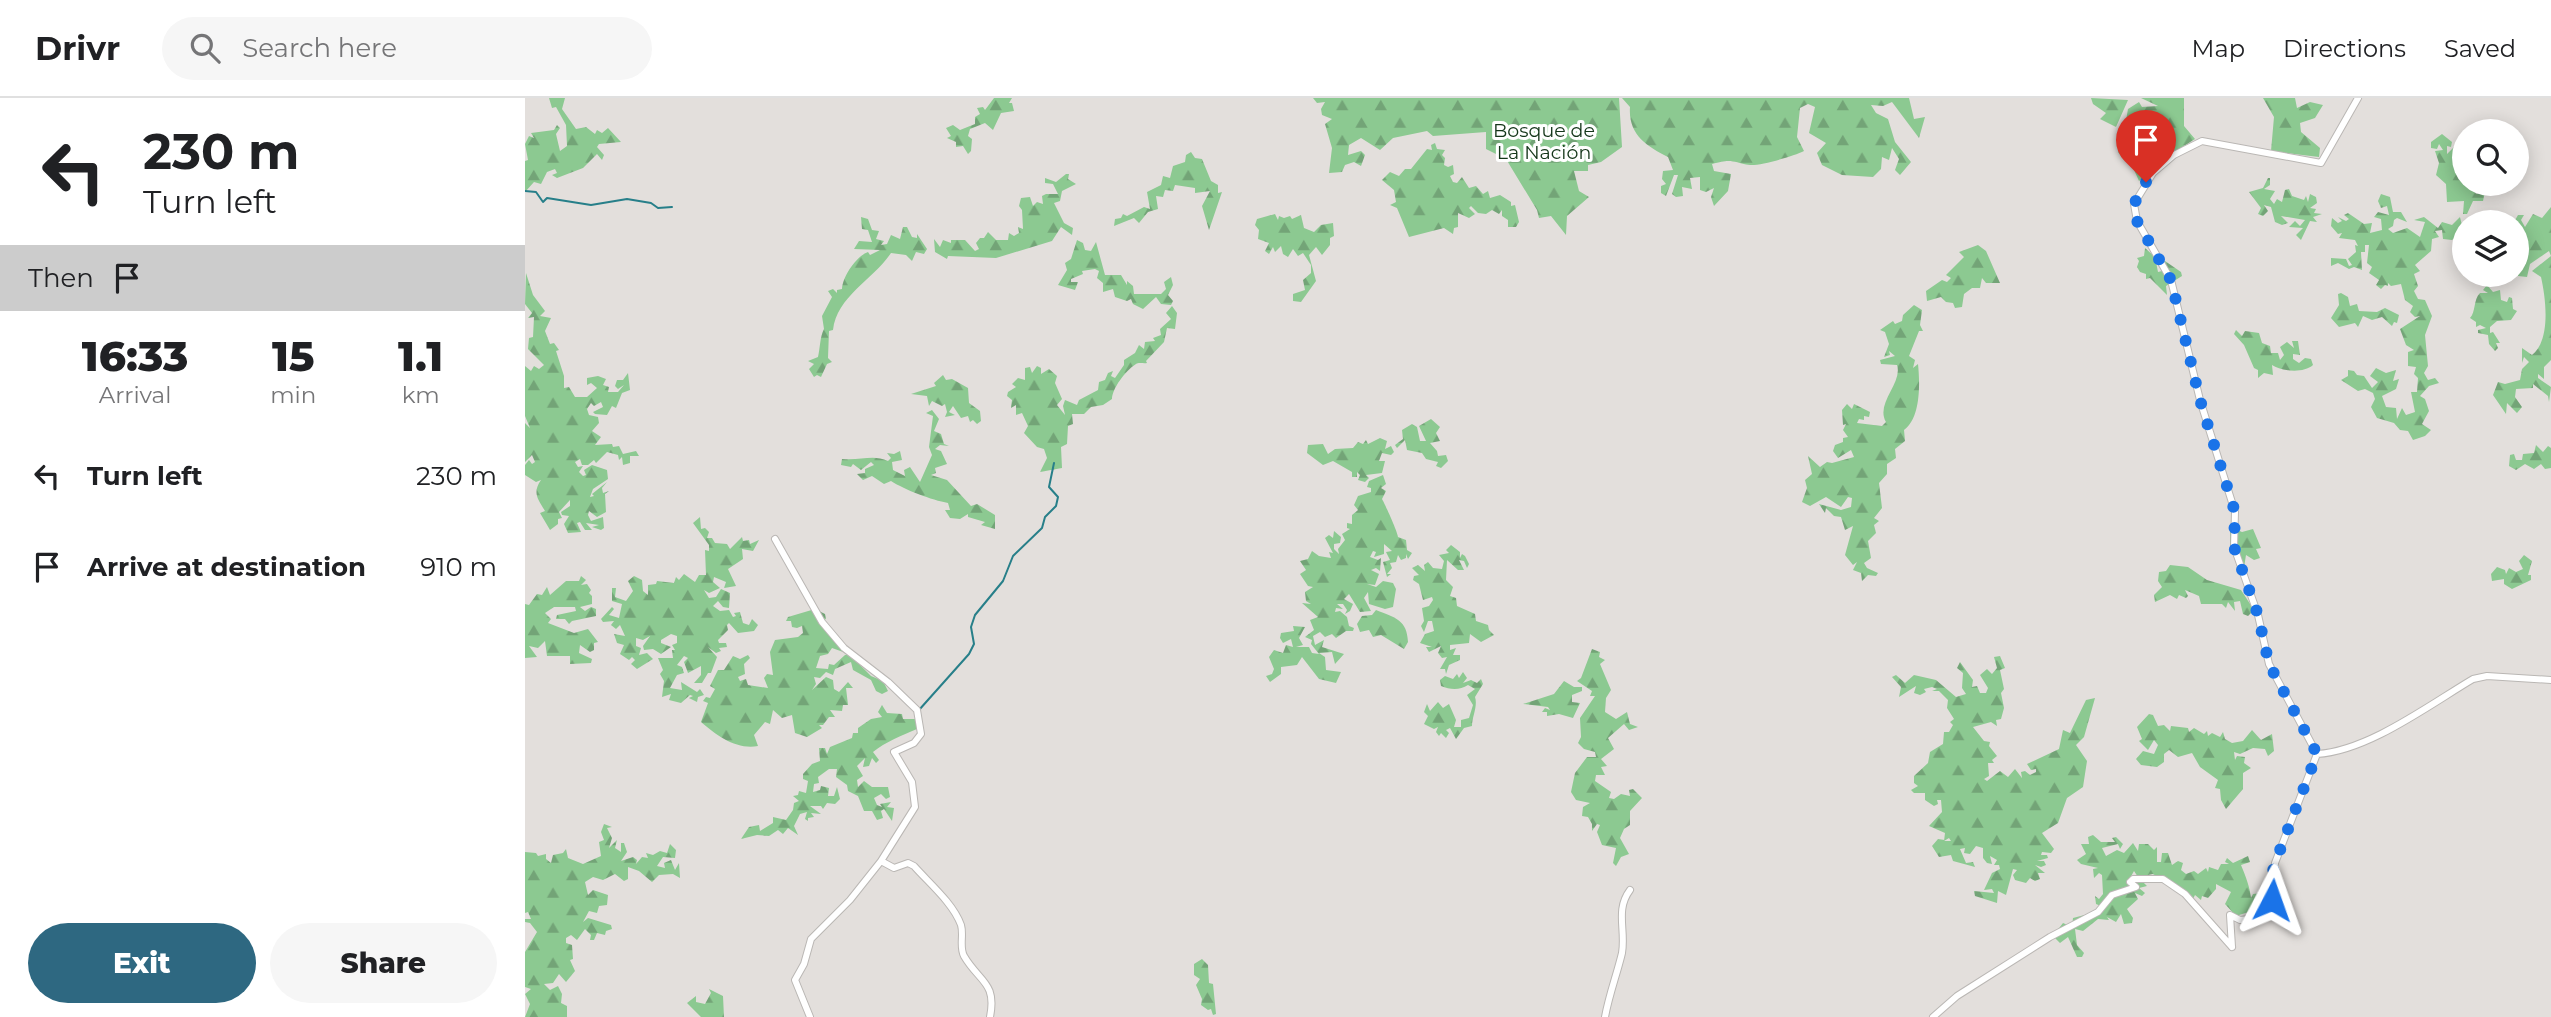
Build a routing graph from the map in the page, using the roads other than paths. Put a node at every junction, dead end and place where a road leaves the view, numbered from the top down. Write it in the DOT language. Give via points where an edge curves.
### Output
graph roads {
  1 [pos="2358,98"];
  2 [pos="775,539"];
  3 [pos="2551,680"];
  4 [pos="2317,754"];
  5 [pos="881,861"];
  6 [pos="1630,890"];
  7 [pos="810,1017"];
  8 [pos="990,1017"];
  9 [pos="1605,1017"];
  10 [pos="1933,1017"];
  1 -- 4 [label="street" via="2321,163 2202,141 2174,155 2154,173 2134,204 2137,221 2171,280 2200,400 2235,512 2234,547 2258,615 2269,664"];
  2 -- 5 [label="street" via="829,630 918,711 921,734 914,743 894,752 912,782 915,807"];
  3 -- 4 [label="street" via="2473,679 2383,731 2335,753"];
  4 -- 10 [label="street" via="2275,863 2269,907 2249,919 2229,915 2232,947 2185,894 2152,877 2133,879 2130,882 2136,887 2112,895 2098,912 1957,996"];
  5 -- 7 [label="street" via="811,939 795,979"];
  5 -- 8 [label="street" via="894,868 908,863 914,866 957,916 965,957 982,974 993,999"];
  6 -- 9 [label="street" via="1620,909 1622,952"];
}
